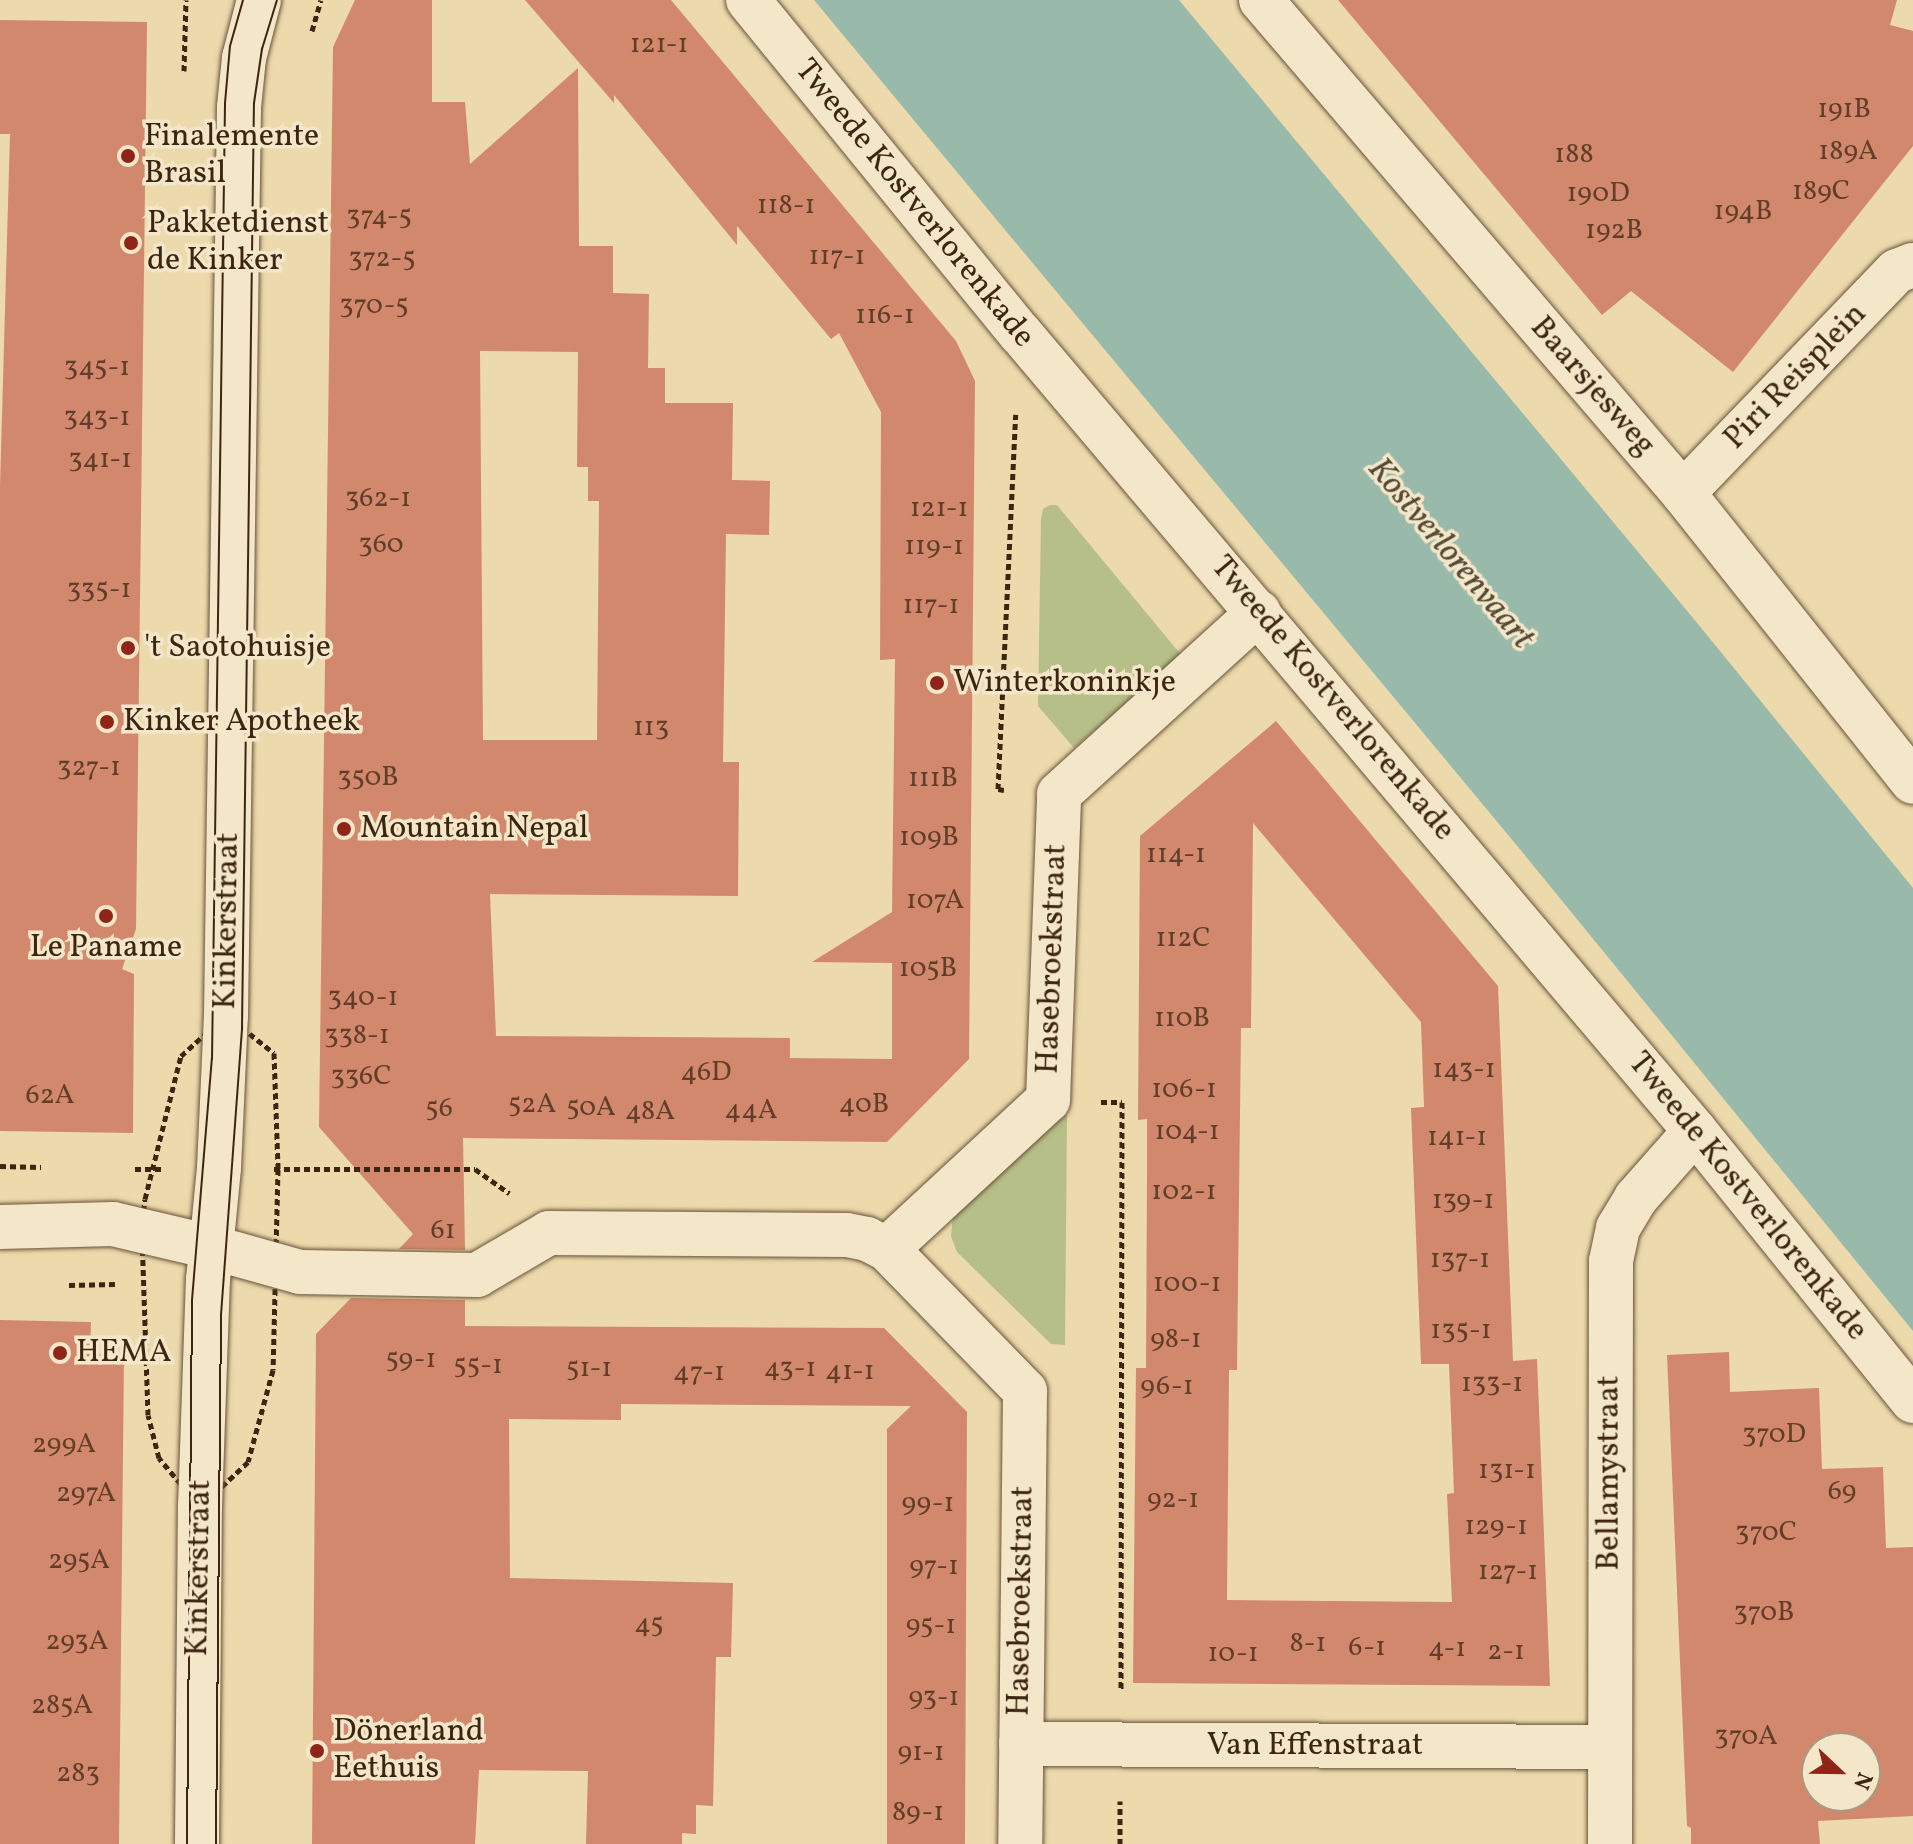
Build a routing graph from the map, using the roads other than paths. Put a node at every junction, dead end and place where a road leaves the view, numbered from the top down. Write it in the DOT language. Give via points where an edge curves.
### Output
graph roads {
  1 [pos="259,0"];
  2 [pos="748,0"];
  3 [pos="1261,0"];
  4 [pos="1913,265"];
  5 [pos="1683,493"];
  6 [pos="1259,612"];
  7 [pos="1913,782"];
  8 [pos="1695,1131"];
  9 [pos="0,1227"];
  10 [pos="211,1247"];
  11 [pos="887,1249"];
  12 [pos="1913,1401"];
  13 [pos="1021,1744"];
  14 [pos="1609,1747"];
  15 [pos="197,1844"];
  16 [pos="1020,1844"];
  17 [pos="1610,1844"];
  1 -- 10 [label="street, Kinkerstraat" via="244,58 239,107 227,997"];
  2 -- 6 [label="street, Tweede Kostverlorenkade" via="1020,333"];
  3 -- 5 [label="street, Baarsjesweg"];
  4 -- 5 [label="street, Piri Reisplein" via="1897,271"];
  5 -- 7 [label="street, Baarsjesweg"];
  6 -- 8 [label="street, Tweede Kostverlorenkade"];
  6 -- 11 [label="street, Hasebroekstraat" via="1059,794 1048,1100"];
  8 -- 12 [label="street, Tweede Kostverlorenkade"];
  8 -- 14 [label="street, Bellamystraat" via="1636,1198 1618,1228 1611,1261"];
  9 -- 10 [label="street" via="113,1224"];
  10 -- 11 [label="street" via="300,1272 477,1275 549,1233 847,1235"];
  10 -- 15 [label="street, Kinkerstraat" via="200,1507"];
  11 -- 13 [label="street, Hasebroekstraat" via="1025,1391"];
  13 -- 14 [label="street, Van Effenstraat"];
  13 -- 16 [label="street, Hasebroekstraat"];
  14 -- 17 [label="street, Bellamystraat"];
}
